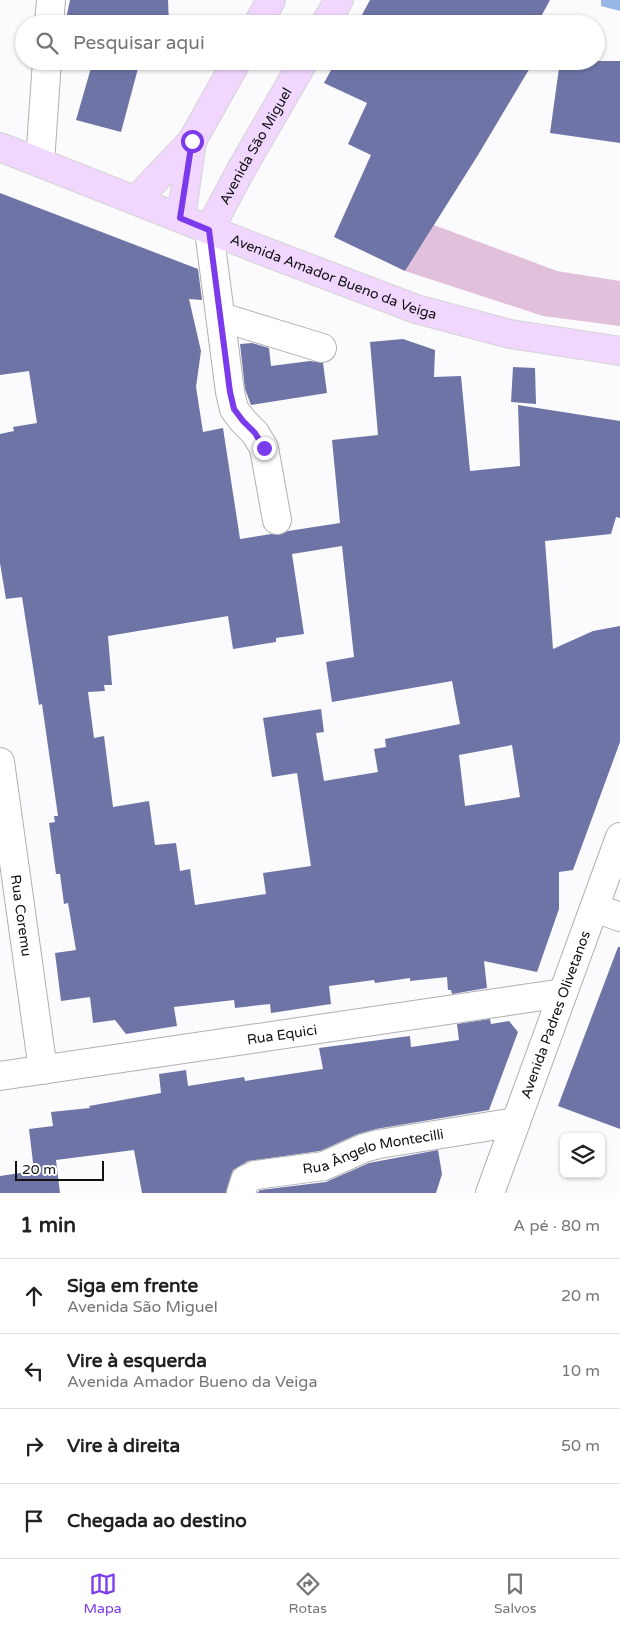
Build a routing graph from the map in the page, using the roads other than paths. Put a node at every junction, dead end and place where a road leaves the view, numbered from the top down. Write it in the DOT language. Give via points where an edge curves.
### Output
graph roads {
  1 [pos="50,0"];
  2 [pos="271,0"];
  3 [pos="339,0"];
  4 [pos="49,15"];
  5 [pos="263,15"];
  6 [pos="330,15"];
  7 [pos="46,70"];
  8 [pos="232,70"];
  9 [pos="299,70"];
  10 [pos="192,141"];
  11 [pos="0,147"];
  12 [pos="40,162"];
  13 [pos="136,200"];
  14 [pos="180,218"];
  15 [pos="209,230"];
  16 [pos="220,317"];
  17 [pos="322,348"];
  18 [pos="620,351"];
  19 [pos="277,520"];
  20 [pos="0,762"];
  21 [pos="620,837"];
  22 [pos="595,908"];
  23 [pos="620,917"];
  24 [pos="563,993"];
  25 [pos="43,1070"];
  26 [pos="0,1076"];
  27 [pos="516,1122"];
  28 [pos="241,1193"];
  29 [pos="490,1193"];
  1 -- 4 [label="street"];
  2 -- 5 [label="main road"];
  3 -- 6 [label="main road"];
  7 -- 12 [label="street"];
  8 -- 10 [label="main road"];
  9 -- 15 [label="main road, Avenida São Miguel"];
  10 -- 13 [label="main road"];
  10 -- 14 [label="main road"];
  11 -- 12 [label="main road, Avenida Amador Bueno da Veiga"];
  12 -- 13 [label="main road, Avenida Amador Bueno da Veiga"];
  13 -- 14 [label="main road, Avenida Amador Bueno da Veiga"];
  14 -- 15 [label="main road, Avenida Amador Bueno da Veiga"];
  15 -- 16 [label="street"];
  15 -- 18 [label="main road, Avenida Amador Bueno da Veiga" via="416,310 510,334"];
  16 -- 17 [label="street"];
  16 -- 19 [label="street" via="234,409 264,448"];
  20 -- 25 [label="street, Rua Coremu"];
  21 -- 22 [label="street, Avenida Padres Olivetanos"];
  22 -- 23 [label="street"];
  22 -- 24 [label="street, Avenida Padres Olivetanos"];
  24 -- 25 [label="street, Rua Equici"];
  24 -- 27 [label="street, Avenida Padres Olivetanos"];
  25 -- 26 [label="street, Rua Equici"];
  27 -- 28 [label="street, Rua Ângelo Montecilli" via="379,1144 324,1166 255,1175 245,1180"];
  27 -- 29 [label="street, Avenida Padres Olivetanos"];
}
